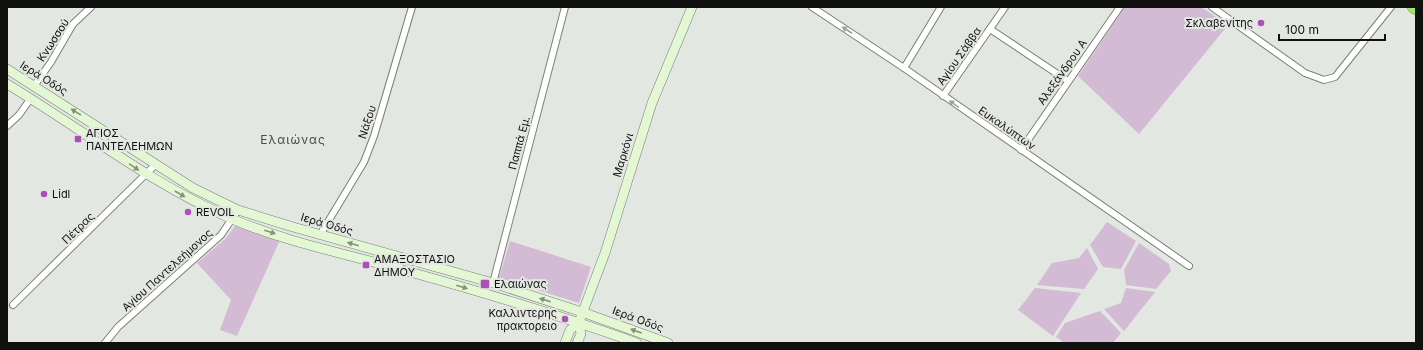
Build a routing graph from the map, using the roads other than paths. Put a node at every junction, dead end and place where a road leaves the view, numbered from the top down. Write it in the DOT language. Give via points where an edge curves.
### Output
graph roads {
  1 [pos="91,7"];
  2 [pos="412,7"];
  3 [pos="565,7"];
  4 [pos="692,7"];
  5 [pos="812,7"];
  6 [pos="942,7"];
  7 [pos="1005,7"];
  8 [pos="1120,7"];
  9 [pos="1212,7"];
  10 [pos="1391,7"];
  11 [pos="1413,7"];
  12 [pos="1416,9"];
  13 [pos="990,29"];
  14 [pos="904,68"];
  15 [pos="7,69"];
  16 [pos="1068,81"];
  17 [pos="7,84"];
  18 [pos="34,86"];
  19 [pos="943,96"];
  20 [pos="30,98"];
  21 [pos="7,126"];
  22 [pos="1021,150"];
  23 [pos="156,164"];
  24 [pos="146,175"];
  25 [pos="238,210"];
  26 [pos="233,219"];
  27 [pos="320,235"];
  28 [pos="1189,266"];
  29 [pos="493,283"];
  30 [pos="13,305"];
  31 [pos="582,312"];
  32 [pos="579,322"];
  33 [pos="105,343"];
  34 [pos="565,343"];
  35 [pos="577,343"];
  36 [pos="637,343"];
  37 [pos="668,343"];
  1 -- 18 [label="street, Κνωσσού" via="74,24"];
  2 -- 27 [label="street, Νάξου" via="364,162"];
  3 -- 29 [label="street, Παππά Εμ."];
  4 -- 31 [label="main road, Μαρκόνι" via="652,103 605,253"];
  14 -- 5 [label="street, Ευκαλύπτων, one-way"];
  6 -- 14 [label="street"];
  7 -- 13 [label="street, Αγίου Σάββα"];
  8 -- 16 [label="street, Αλεξάνδρου Α"];
  9 -- 10 [label="street" via="1305,73 1324,80 1335,77"];
  11 -- 12 [label="highway"];
  13 -- 16 [label="street"];
  13 -- 19 [label="street, Αγίου Σάββα"];
  14 -- 19 [label="street, Ευκαλύπτων"];
  15 -- 18 [label="main road, Ιερά Οδός"];
  16 -- 22 [label="street, Αλεξάνδρου Α"];
  17 -- 20 [label="main road, Ιερά Οδός"];
  23 -- 18 [label="main road, Ιερά Οδός, one-way"];
  22 -- 19 [label="street, Ευκαλύπτων, one-way"];
  20 -- 21 [label="street" via="18,116"];
  20 -- 24 [label="main road, Ιερά Οδός, one-way"];
  22 -- 28 [label="street, Ευκαλύπτων"];
  23 -- 24 [label="street, Πέτρας"];
  23 -- 25 [label="main road, Ιερά Οδός" via="193,188"];
  24 -- 26 [label="main road, Ιερά Οδός, one-way" via="186,198"];
  24 -- 30 [label="street, Πέτρας"];
  25 -- 26 [label="street, Αγίου Παντελεήμονος"];
  25 -- 27 [label="main road, Ιερά Οδός"];
  26 -- 32 [label="main road, Ιερά Οδός, one-way" via="292,239"];
  26 -- 33 [label="street, Αγίου Παντελεήμονος" via="221,235 123,322"];
  29 -- 27 [label="main road, Ιερά Οδός, one-way"];
  31 -- 29 [label="main road, Ιερά Οδός, one-way"];
  31 -- 32 [label="main road, Μαρκόνι"];
  37 -- 31 [label="main road, Ιερά Οδός, one-way"];
  32 -- 34 [label="main road" via="570,330"];
  32 -- 35 [label="main road" via="581,334"];
  32 -- 36 [label="main road, Ιερά Οδός"];
}
